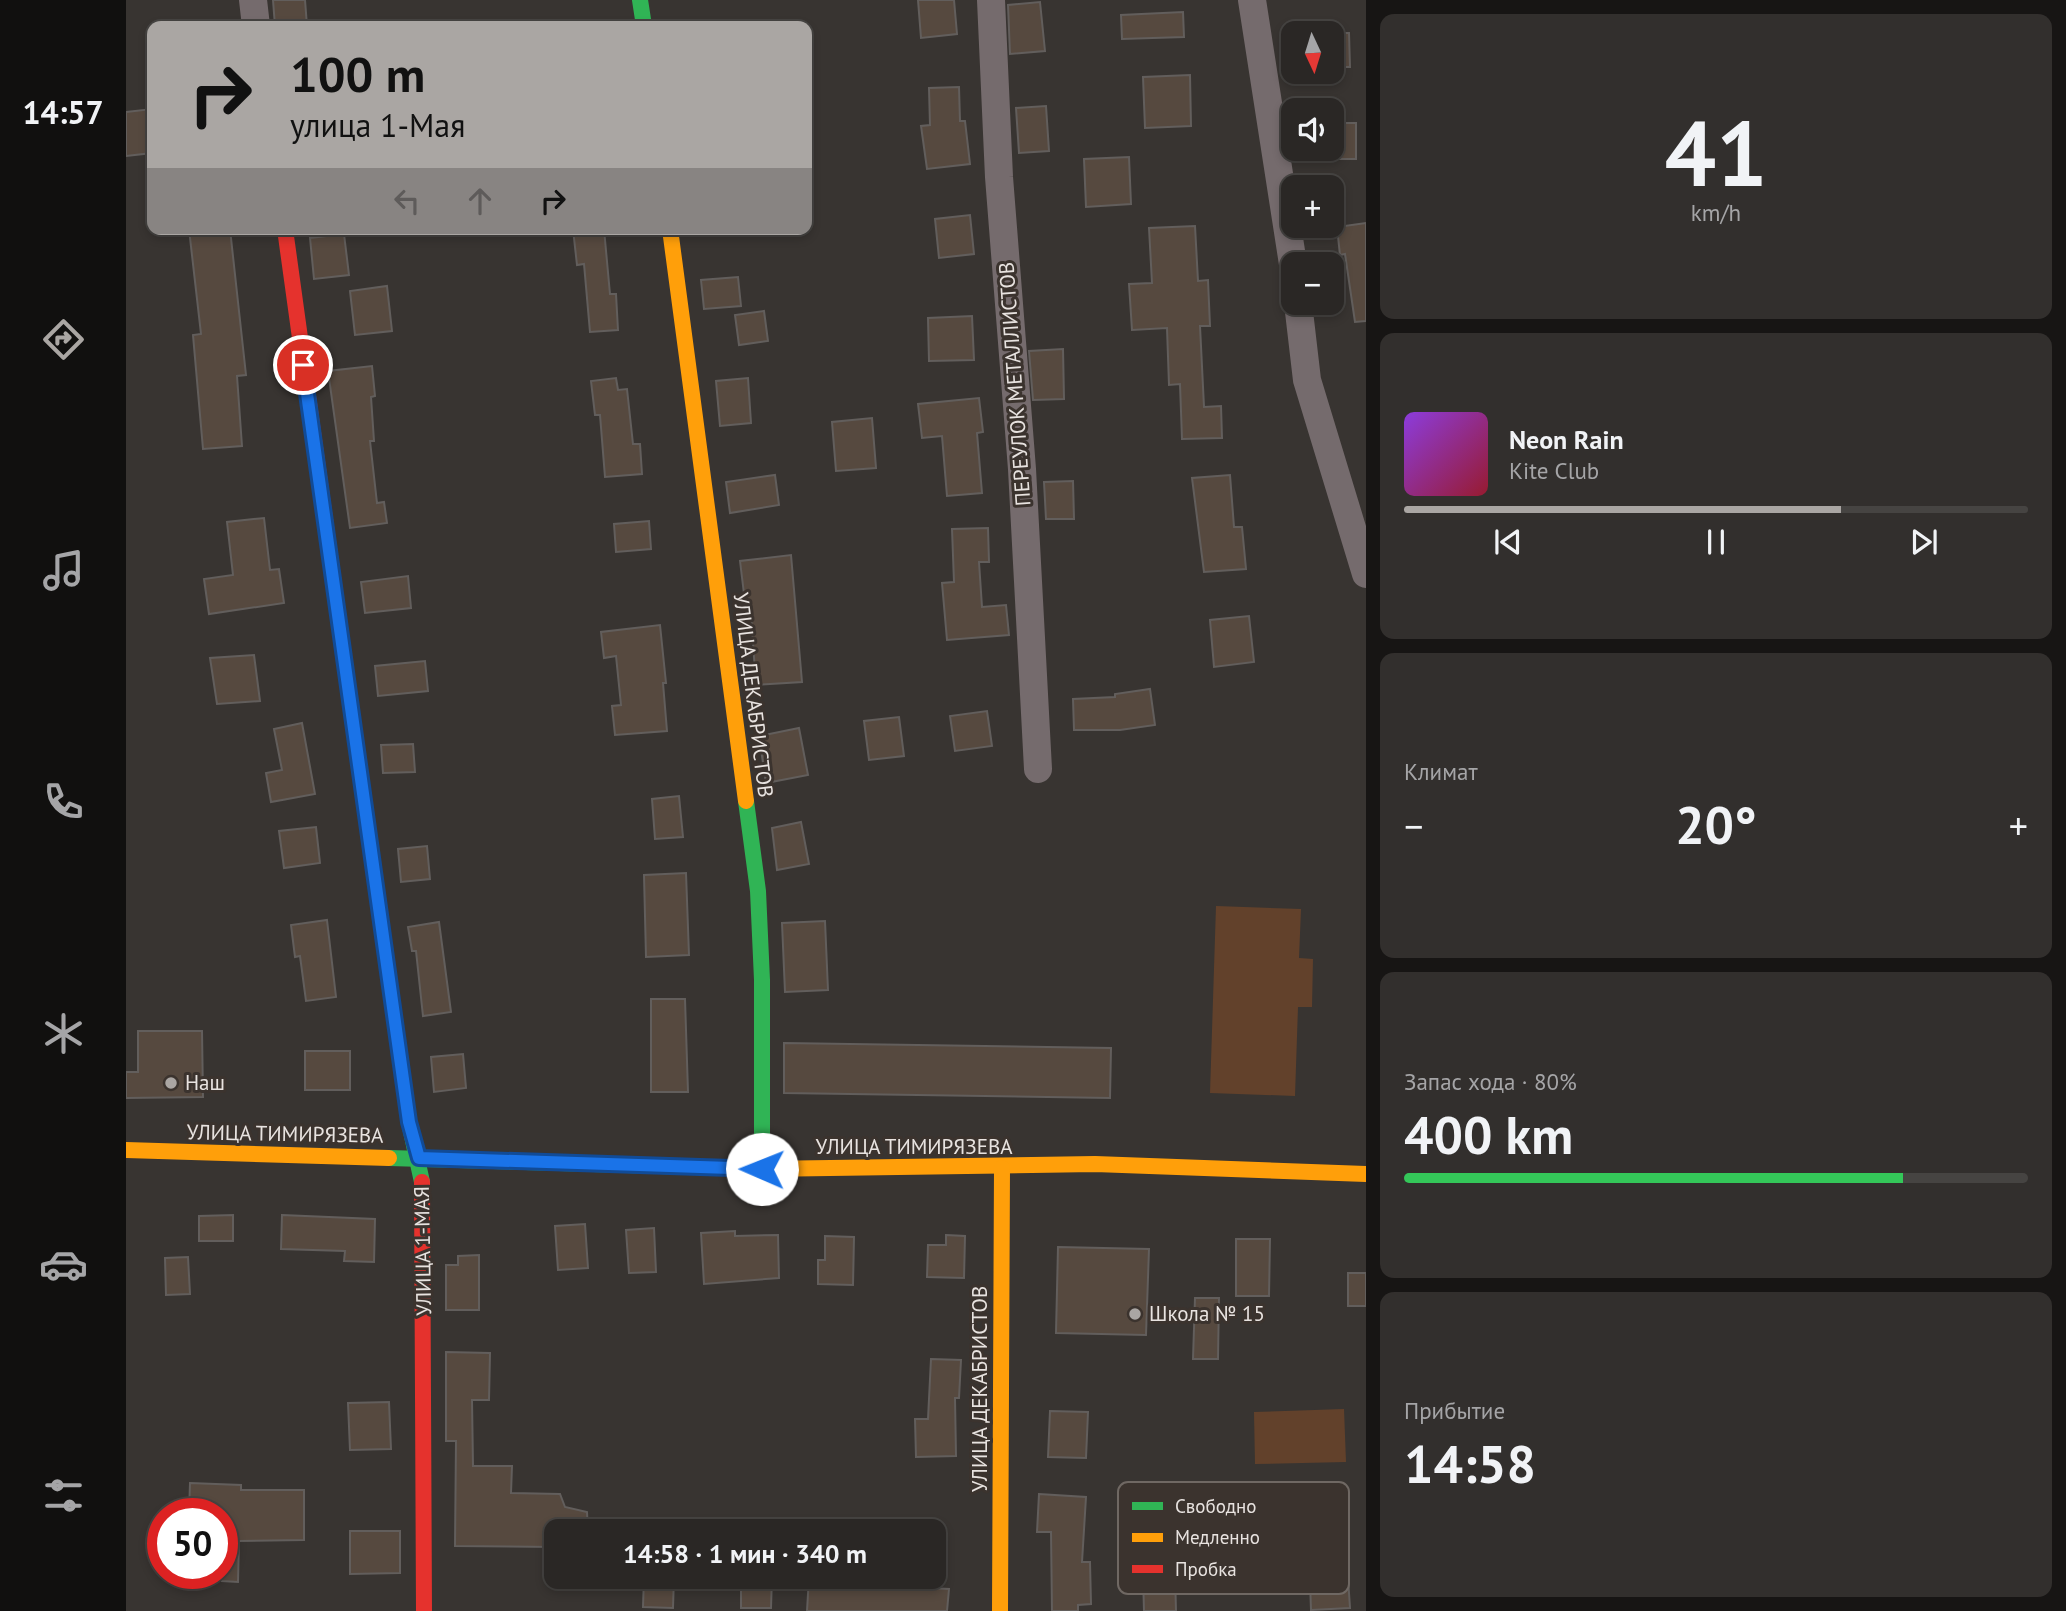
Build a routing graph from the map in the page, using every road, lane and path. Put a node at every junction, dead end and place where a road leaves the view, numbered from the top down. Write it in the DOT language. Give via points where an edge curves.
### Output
graph roads {
  1 [pos="253,0"];
  2 [pos="640,0"];
  3 [pos="991,0"];
  4 [pos="1252,0"];
  5 [pos="255,21"];
  6 [pos="643,21"];
  7 [pos="286,235"];
  8 [pos="671,235"];
  9 [pos="1291,252"];
  10 [pos="1299,315"];
  11 [pos="1358,516"];
  12 [pos="1366,574"];
  13 [pos="1038,769"];
  14 [pos="126,1150"];
  15 [pos="419,1158"];
  16 [pos="1002,1168"];
  17 [pos="762,1169"];
  18 [pos="1366,1174"];
  19 [pos="424,1611"];
  20 [pos="999,1611"];
  1 -- 5 [label="street"];
  2 -- 6 [label="street"];
  3 -- 13 [label="street, ПЕРЕУЛОК МЕТАЛЛИСТОВ"];
  4 -- 9 [label="street"];
  7 -- 15 [label="street, УЛИЦА 1-МАЯ" via="409,1122"];
  8 -- 17 [label="street, УЛИЦА ДЕКАБРИСТОВ" via="758,891"];
  10 -- 11 [label="street" via="1307,380"];
  11 -- 12 [label="street"];
  14 -- 15 [label="street, УЛИЦА ТИМИРЯЗЕВА"];
  15 -- 17 [label="street, УЛИЦА ТИМИРЯЗЕВА"];
  15 -- 19 [label="street, УЛИЦА 1-МАЯ" via="424,1198"];
  16 -- 17 [label="street, УЛИЦА ТИМИРЯЗЕВА"];
  16 -- 18 [label="street, УЛИЦА ТИМИРЯЗЕВА" via="1095,1164"];
  16 -- 20 [label="street, УЛИЦА ДЕКАБРИСТОВ"];
}
